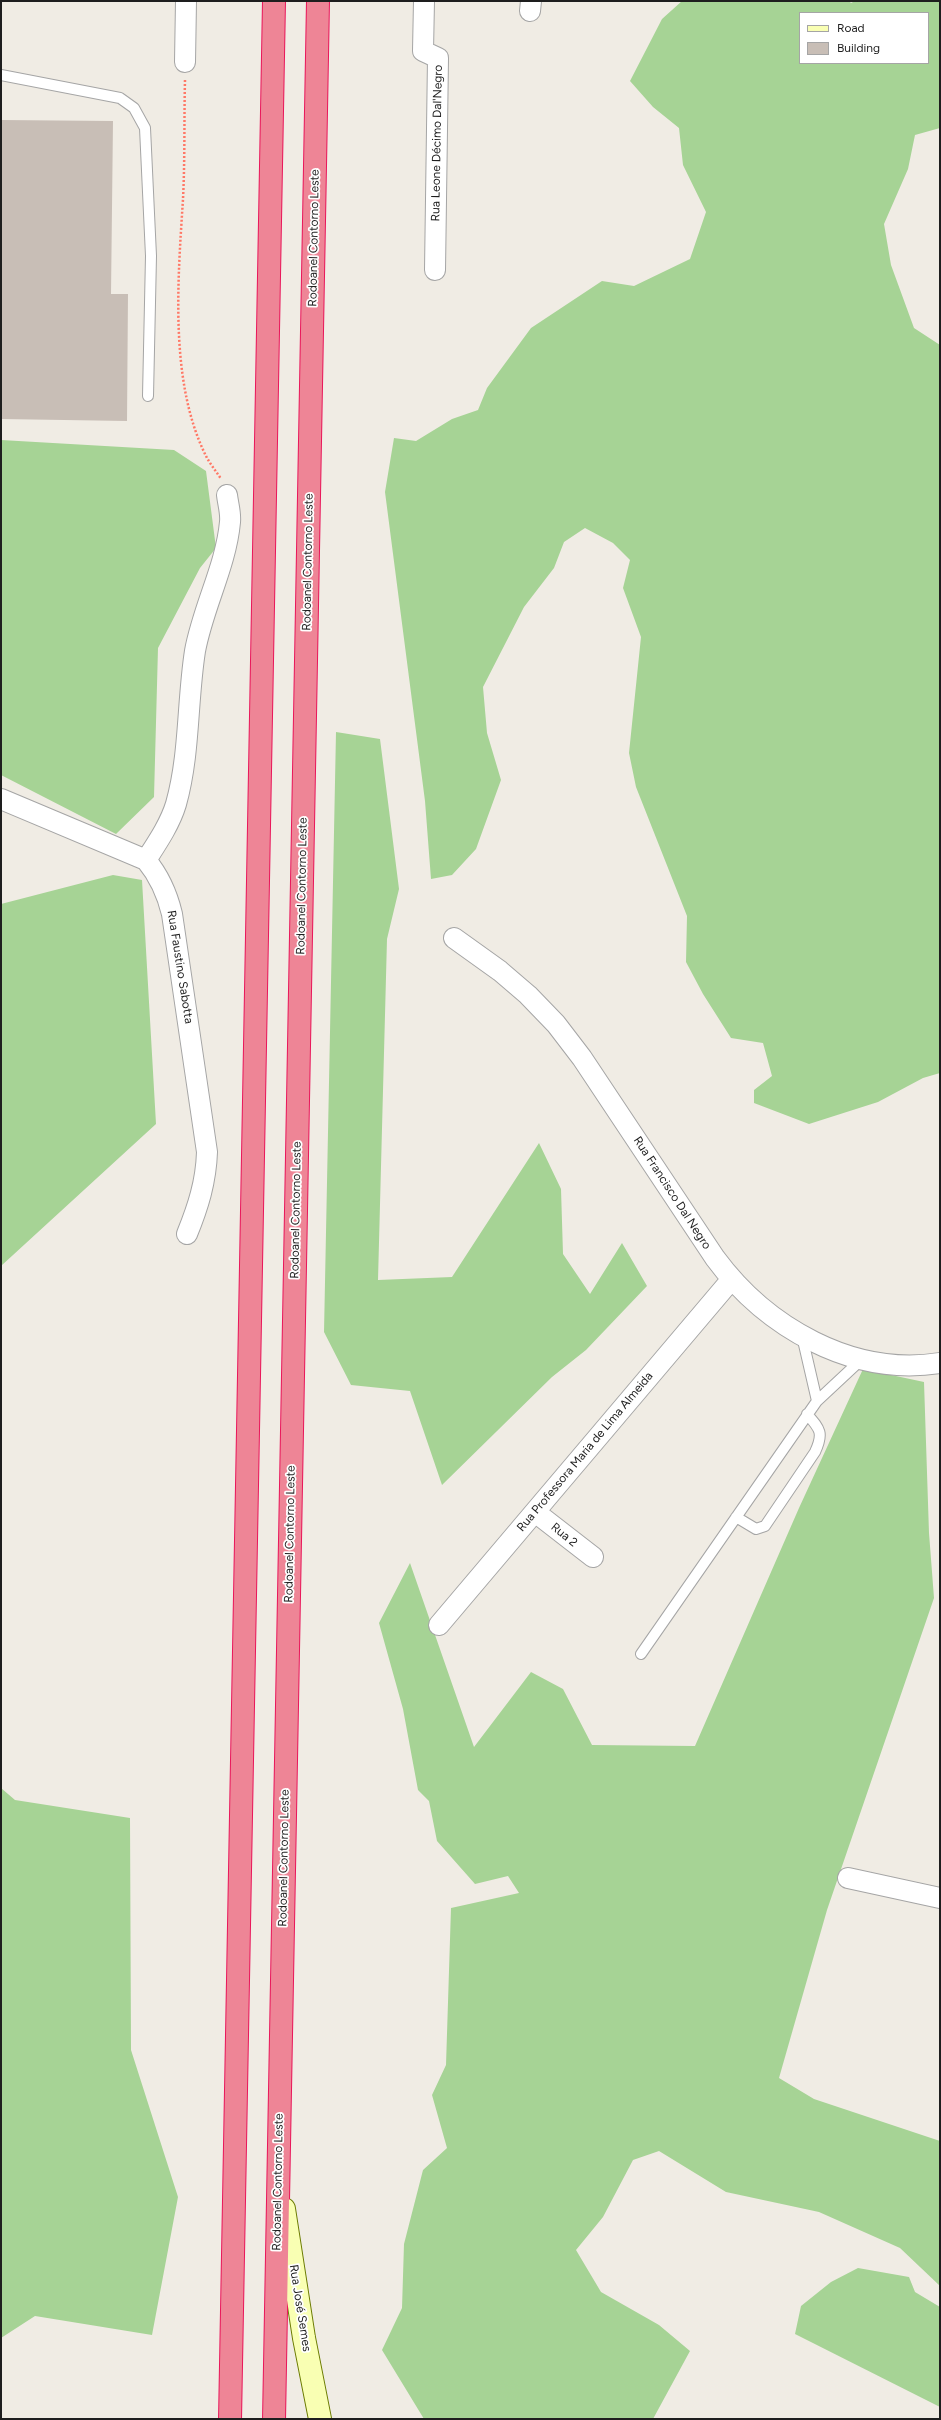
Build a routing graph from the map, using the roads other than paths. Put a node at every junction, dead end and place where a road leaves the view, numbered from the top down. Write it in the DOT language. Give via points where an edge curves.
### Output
graph roads {
  1 [pos="186,1"];
  2 [pos="274,1"];
  3 [pos="318,1"];
  4 [pos="424,1"];
  5 [pos="185,62"];
  6 [pos="1,75"];
  7 [pos="435,270"];
  8 [pos="148,396"];
  9 [pos="227,495"];
  10 [pos="1,800"];
  11 [pos="146,860"];
  12 [pos="454,938"];
  13 [pos="187,1234"];
  14 [pos="731,1280"];
  15 [pos="802,1335"];
  16 [pos="862,1360"];
  17 [pos="940,1363"];
  18 [pos="817,1401"];
  19 [pos="807,1414"];
  20 [pos="535,1512"];
  21 [pos="736,1517"];
  22 [pos="593,1558"];
  23 [pos="439,1625"];
  24 [pos="641,1654"];
  25 [pos="848,1878"];
  26 [pos="940,1898"];
  27 [pos="278,2172"];
  28 [pos="230,2419"];
  29 [pos="274,2419"];
  30 [pos="320,2419"];
  1 -- 5 [label="street"];
  2 -- 28 [label="highway"];
  3 -- 27 [label="highway, Rodoanel Contorno Leste"];
  4 -- 7 [label="street, Rua Leone Décimo Dal'Negro" via="423,50 438,58"];
  6 -- 8 [label="lane" via="120,98 134,108 145,128 151,256"];
  9 -- 11 [label="street" via="230,520 227,544 201,624 188,735 175,805 161,837"];
  10 -- 11 [label="street, Rua Faustino Sabotta"];
  11 -- 13 [label="street, Rua Faustino Sabotta" via="159,876 167,893 172,914 204,1118 206,1175"];
  12 -- 14 [label="street, Rua Francisco Dal Negro" via="500,971 556,1024 582,1058"];
  14 -- 15 [label="street, Rua Francisco Dal Negro" via="768,1314"];
  14 -- 20 [label="street, Rua Professora Maria de Lima Almeida"];
  15 -- 16 [label="street, Rua Francisco Dal Negro" via="827,1350"];
  15 -- 18 [label="lane"];
  16 -- 17 [label="street, Rua Francisco Dal Negro" via="897,1365"];
  16 -- 18 [label="lane"];
  18 -- 19 [label="lane"];
  19 -- 21 [label="lane"];
  19 -- 21 [label="lane" via="819,1428 821,1439 765,1526 756,1529"];
  20 -- 22 [label="street, Rua 2"];
  20 -- 23 [label="street, Rua Professora Maria de Lima Almeida"];
  21 -- 24 [label="lane"];
  25 -- 26 [label="street"];
  27 -- 29 [label="highway, Rodoanel Contorno Leste"];
  27 -- 30 [label="main road, Rua José Semes" via="304,2338"];
}
